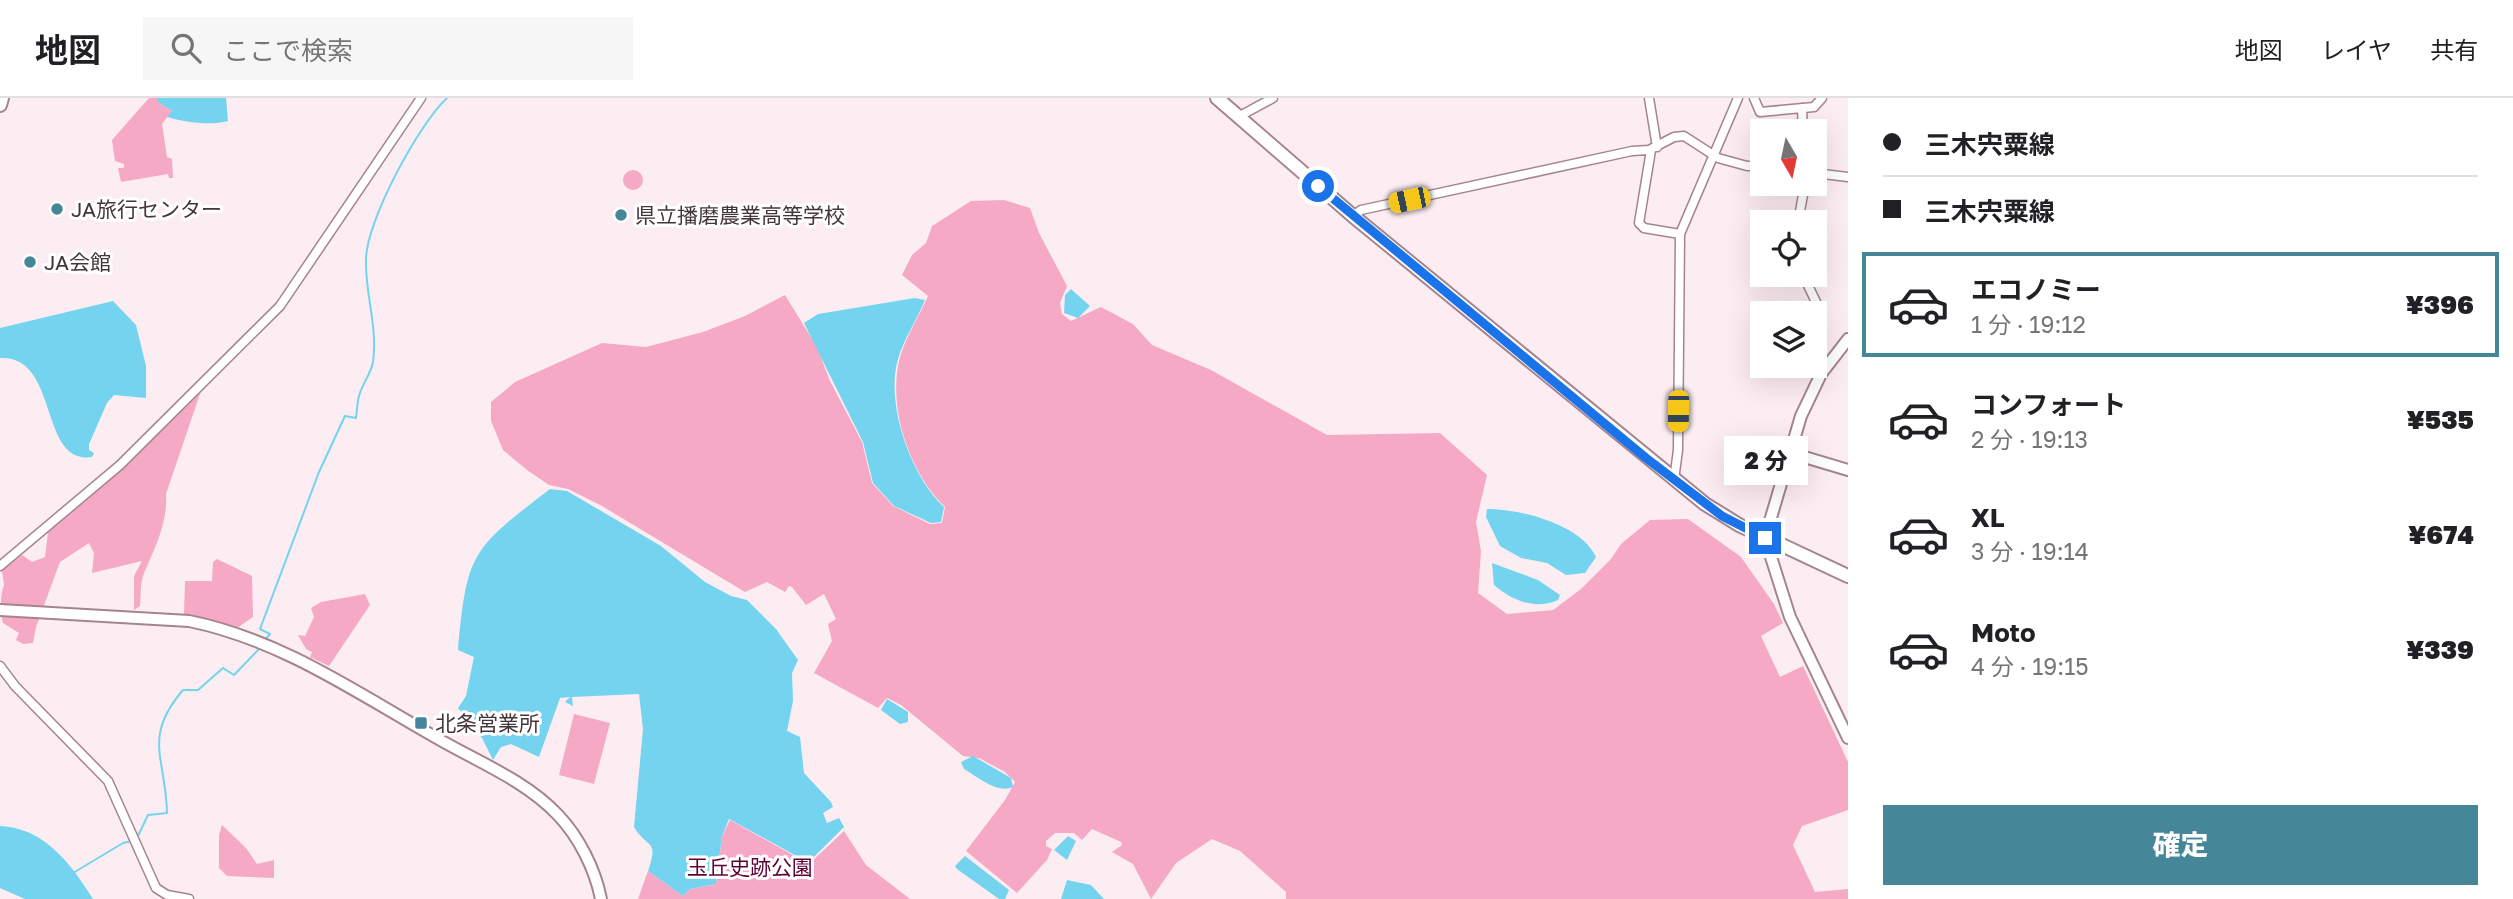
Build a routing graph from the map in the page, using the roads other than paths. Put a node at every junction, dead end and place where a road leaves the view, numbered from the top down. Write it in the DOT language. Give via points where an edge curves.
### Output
graph roads {
  1 [pos="2,98"];
  2 [pos="421,98"];
  3 [pos="1217,98"];
  4 [pos="1273,98"];
  5 [pos="1649,98"];
  6 [pos="1738,98"];
  7 [pos="1754,98"];
  8 [pos="1822,98"];
  9 [pos="0,105"];
  10 [pos="1802,108"];
  11 [pos="1238,117"];
  12 [pos="1802,119"];
  13 [pos="1654,148"];
  14 [pos="1714,155"];
  15 [pos="1750,166"];
  16 [pos="1827,174"];
  17 [pos="1848,177"];
  18 [pos="1353,216"];
  19 [pos="1680,234"];
  20 [pos="1848,339"];
  21 [pos="1791,453"];
  22 [pos="1848,470"];
  23 [pos="1674,480"];
  24 [pos="1765,538"];
  25 [pos="0,566"];
  26 [pos="1848,576"];
  27 [pos="0,610"];
  28 [pos="0,666"];
  29 [pos="1848,738"];
  30 [pos="190,899"];
  31 [pos="601,899"];
  1 -- 9 [label="main road"];
  2 -- 25 [label="street" via="280,306 120,466"];
  3 -- 11 [label="main road"];
  4 -- 11 [label="street"];
  5 -- 13 [label="street"];
  6 -- 14 [label="street"];
  7 -- 10 [label="street" via="1760,112"];
  8 -- 10 [label="street" via="1814,107"];
  10 -- 12 [label="street"];
  11 -- 18 [label="main road"];
  13 -- 14 [label="street" via="1684,136"];
  13 -- 18 [label="street" via="1361,210"];
  13 -- 19 [label="street" via="1639,223 1644,228"];
  14 -- 15 [label="street"];
  14 -- 19 [label="street"];
  16 -- 17 [label="street"];
  18 -- 23 [label="main road"];
  19 -- 23 [label="street"];
  20 -- 21 [label="street" via="1817,371"];
  21 -- 22 [label="street"];
  21 -- 24 [label="street"];
  23 -- 24 [label="main road" via="1722,516"];
  24 -- 26 [label="main road"];
  24 -- 29 [label="street" via="1790,617"];
  27 -- 31 [label="street" via="189,621 274,646 548,805 583,851"];
  28 -- 30 [label="street" via="108,781 156,888"];
}
